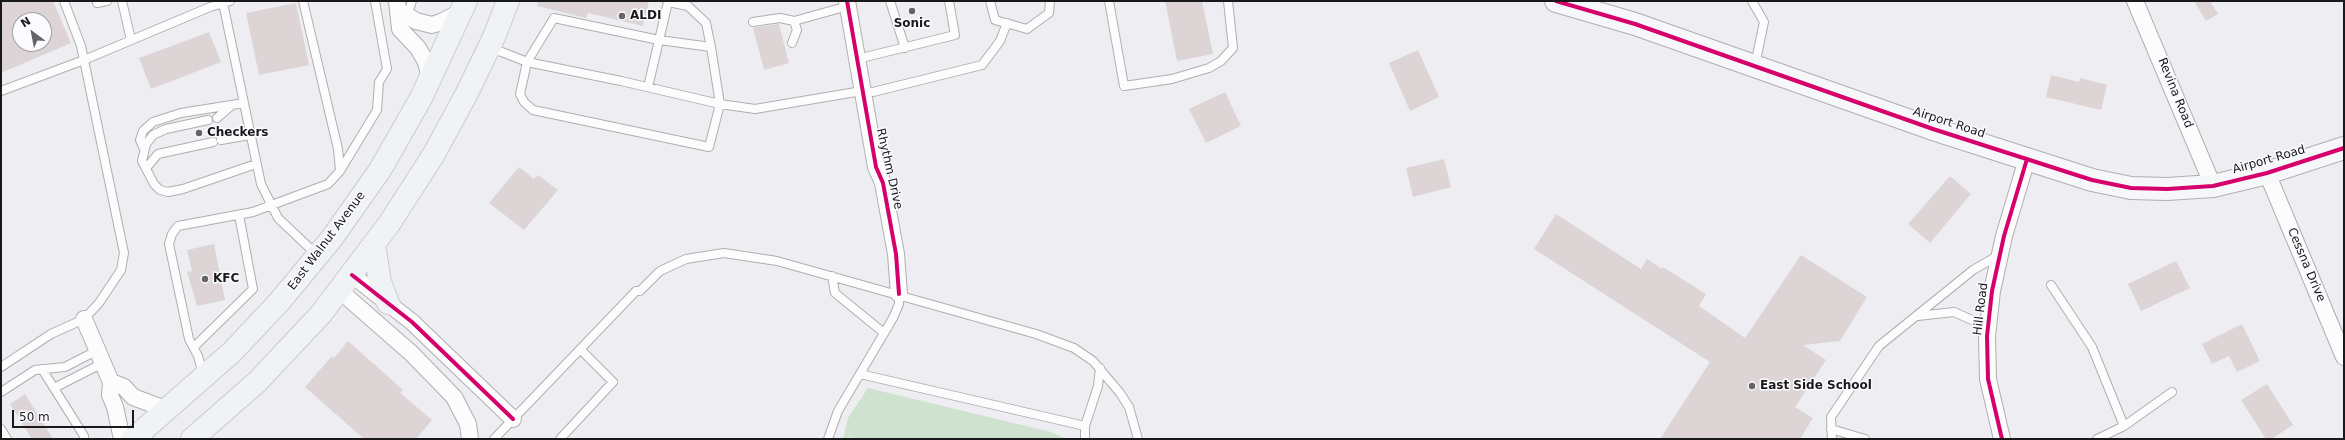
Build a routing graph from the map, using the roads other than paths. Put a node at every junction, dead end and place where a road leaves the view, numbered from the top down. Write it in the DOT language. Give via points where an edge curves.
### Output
graph roads {
  1 [pos="64,1"];
  2 [pos="107,1"];
  3 [pos="122,1"];
  4 [pos="303,1"];
  5 [pos="375,1"];
  6 [pos="412,1"];
  7 [pos="508,1"];
  8 [pos="668,1"];
  9 [pos="890,1"];
  10 [pos="949,1"];
  11 [pos="990,1"];
  12 [pos="1050,1"];
  13 [pos="1109,1"];
  14 [pos="1228,1"];
  15 [pos="1556,1"];
  16 [pos="1752,1"];
  17 [pos="2136,1"];
  18 [pos="227,2"];
  19 [pos="97,3"];
  20 [pos="848,4"];
  21 [pos="463,7"];
  22 [pos="401,9"];
  23 [pos="794,21"];
  24 [pos="753,22"];
  25 [pos="1007,23"];
  26 [pos="131,40"];
  27 [pos="659,40"];
  28 [pos="792,43"];
  29 [pos="711,47"];
  30 [pos="905,48"];
  31 [pos="488,49"];
  32 [pos="857,59"];
  33 [pos="84,60"];
  34 [pos="527,62"];
  35 [pos="1755,66"];
  36 [pos="430,79"];
  37 [pos="648,87"];
  38 [pos="862,90"];
  39 [pos="1,91"];
  40 [pos="244,103"];
  41 [pos="720,104"];
  42 [pos="231,106"];
  43 [pos="217,118"];
  44 [pos="208,120"];
  45 [pos="250,135"];
  46 [pos="2344,148"];
  47 [pos="144,149"];
  48 [pos="2027,159"];
  49 [pos="256,164"];
  50 [pos="147,167"];
  51 [pos="340,171"];
  52 [pos="2267,173"];
  53 [pos="2213,186"];
  54 [pos="270,206"];
  55 [pos="239,214"];
  56 [pos="374,245"];
  57 [pos="2000,254"];
  58 [pos="318,255"];
  59 [pos="832,276"];
  60 [pos="346,283"];
  61 [pos="2051,285"];
  62 [pos="899,294"];
  63 [pos="388,303"];
  64 [pos="1917,317"];
  65 [pos="84,319"];
  66 [pos="1988,327"];
  67 [pos="884,333"];
  68 [pos="194,347"];
  69 [pos="580,349"];
  70 [pos="2344,356"];
  71 [pos="101,357"];
  72 [pos="1,367"];
  73 [pos="1100,368"];
  74 [pos="42,369"];
  75 [pos="860,374"];
  76 [pos="204,378"];
  77 [pos="111,382"];
  78 [pos="54,388"];
  79 [pos="1,392"];
  80 [pos="2172,392"];
  81 [pos="168,410"];
  82 [pos="513,419"];
  83 [pos="1085,426"];
  84 [pos="2124,426"];
  85 [pos="1,429"];
  86 [pos="1831,429"];
  87 [pos="84,438"];
  88 [pos="7,439"];
  89 [pos="122,439"];
  90 [pos="133,439"];
  91 [pos="192,439"];
  92 [pos="470,439"];
  93 [pos="494,439"];
  94 [pos="560,439"];
  95 [pos="828,439"];
  96 [pos="1085,439"];
  97 [pos="1138,439"];
  98 [pos="1832,439"];
  99 [pos="1865,439"];
  100 [pos="2002,439"];
  101 [pos="2097,439"];
  1 -- 33 [label="lane" via="82,46"];
  2 -- 19 [label="lane"];
  3 -- 26 [label="lane"];
  4 -- 51 [label="lane" via="338,149"];
  5 -- 51 [label="lane" via="387,69 379,82 377,110"];
  6 -- 22 [label="lane"];
  7 -- 31 [label="main road"];
  8 -- 27 [label="lane"];
  8 -- 29 [label="lane" via="688,6 706,23"];
  9 -- 30 [label="lane"];
  10 -- 30 [label="lane" via="955,35"];
  11 -- 25 [label="lane" via="995,20"];
  12 -- 25 [label="lane" via="1049,13 1027,29"];
  13 -- 14 [label="lane" via="1124,86 1172,79 1209,68 1221,61 1233,48"];
  15 -- 35 [label="street, Airport Road" via="1603,11"];
  16 -- 35 [label="lane" via="1764,22"];
  17 -- 53 [label="street, Revina Road"];
  18 -- 26 [label="lane"];
  18 -- 40 [label="lane"];
  20 -- 23 [label="lane"];
  20 -- 32 [label="street, Rhythm Drive"];
  21 -- 22 [label="street" via="432,25"];
  21 -- 36 [label="main road, East Walnut Avenue"];
  22 -- 36 [label="street" via="400,29 418,48 426,62"];
  23 -- 24 [label="lane" via="780,18"];
  23 -- 28 [label="lane" via="797,30"];
  25 -- 38 [label="lane" via="1000,41 982,65 873,92"];
  26 -- 33 [label="lane"];
  27 -- 29 [label="lane"];
  27 -- 34 [label="lane" via="554,18"];
  27 -- 37 [label="lane"];
  29 -- 41 [label="lane"];
  30 -- 32 [label="lane"];
  31 -- 34 [label="lane"];
  31 -- 56 [label="main road" via="434,154"];
  32 -- 38 [label="street, Rhythm Drive"];
  33 -- 39 [label="lane"];
  33 -- 65 [label="lane" via="124,252 118,276"];
  34 -- 37 [label="lane"];
  34 -- 41 [label="lane" via="520,94 533,110 709,147"];
  35 -- 48 [label="street, Airport Road" via="1933,129"];
  36 -- 58 [label="main road, East Walnut Avenue" via="380,170"];
  37 -- 41 [label="lane"];
  38 -- 41 [label="lane" via="755,109"];
  38 -- 62 [label="street, Rhythm Drive" via="896,254"];
  40 -- 42 [label="lane"];
  40 -- 45 [label="lane"];
  42 -- 43 [label="lane"];
  42 -- 47 [label="lane" via="181,113 153,122 143,131 140,140"];
  44 -- 47 [label="lane" via="166,129 153,135"];
  45 -- 49 [label="lane"];
  45 -- 50 [label="lane" via="158,154"];
  46 -- 52 [label="street, Airport Road"];
  47 -- 50 [label="lane" via="142,161"];
  48 -- 53 [label="street, Airport Road" via="2092,180 2131,188"];
  48 -- 57 [label="street, Hill Road"];
  49 -- 50 [label="lane" via="207,182 168,192 160,190 154,184"];
  49 -- 54 [label="lane" via="260,184"];
  51 -- 54 [label="lane" via="328,184"];
  52 -- 53 [label="street, Airport Road"];
  52 -- 70 [label="street, Cessna Drive"];
  54 -- 55 [label="lane"];
  54 -- 58 [label="lane" via="278,218"];
  55 -- 68 [label="lane" via="253,289"];
  55 -- 68 [label="lane" via="178,226 172,234 169,244 189,339"];
  56 -- 60 [label="main road"];
  56 -- 63 [label="main road" via="378,276"];
  57 -- 64 [label="lane" via="1973,270"];
  57 -- 66 [label="street, Hill Road"];
  58 -- 76 [label="main road, East Walnut Avenue" via="280,301"];
  59 -- 62 [label="lane"];
  59 -- 67 [label="lane" via="835,293"];
  59 -- 69 [label="lane" via="777,261 734,253 705,254 686,259 660,271 640,291 636,291"];
  60 -- 63 [label="street"];
  60 -- 91 [label="main road" via="321,314 257,382"];
  60 -- 92 [label="street" via="454,397 468,424"];
  61 -- 84 [label="lane" via="2092,347"];
  62 -- 67 [label="lane" via="899,304"];
  62 -- 73 [label="lane" via="1042,336 1074,348"];
  63 -- 82 [label="street" via="447,355"];
  64 -- 66 [label="lane" via="1954,312"];
  64 -- 86 [label="lane" via="1879,346 1831,417"];
  65 -- 71 [label="street"];
  65 -- 72 [label="lane" via="51,334"];
  66 -- 100 [label="street, Hill Road" via="1988,379"];
  67 -- 75 [label="lane"];
  68 -- 76 [label="lane"];
  69 -- 82 [label="lane"];
  69 -- 94 [label="lane" via="613,382"];
  71 -- 74 [label="lane" via="65,367"];
  71 -- 77 [label="street"];
  71 -- 78 [label="lane"];
  73 -- 83 [label="lane" via="1098,386"];
  73 -- 97 [label="lane" via="1129,407"];
  74 -- 78 [label="lane"];
  74 -- 79 [label="lane" via="36,370"];
  75 -- 83 [label="lane"];
  75 -- 95 [label="lane" via="838,411"];
  76 -- 81 [label="main road, East Walnut Avenue"];
  77 -- 81 [label="street" via="124,387 133,397"];
  77 -- 89 [label="street" via="110,395"];
  78 -- 87 [label="lane"];
  80 -- 84 [label="lane"];
  81 -- 90 [label="main road, East Walnut Avenue"];
  82 -- 93 [label="lane"];
  83 -- 96 [label="lane"];
  84 -- 101 [label="lane"];
  85 -- 88 [label="lane"];
  86 -- 98 [label="lane"];
  86 -- 99 [label="lane"];
}
